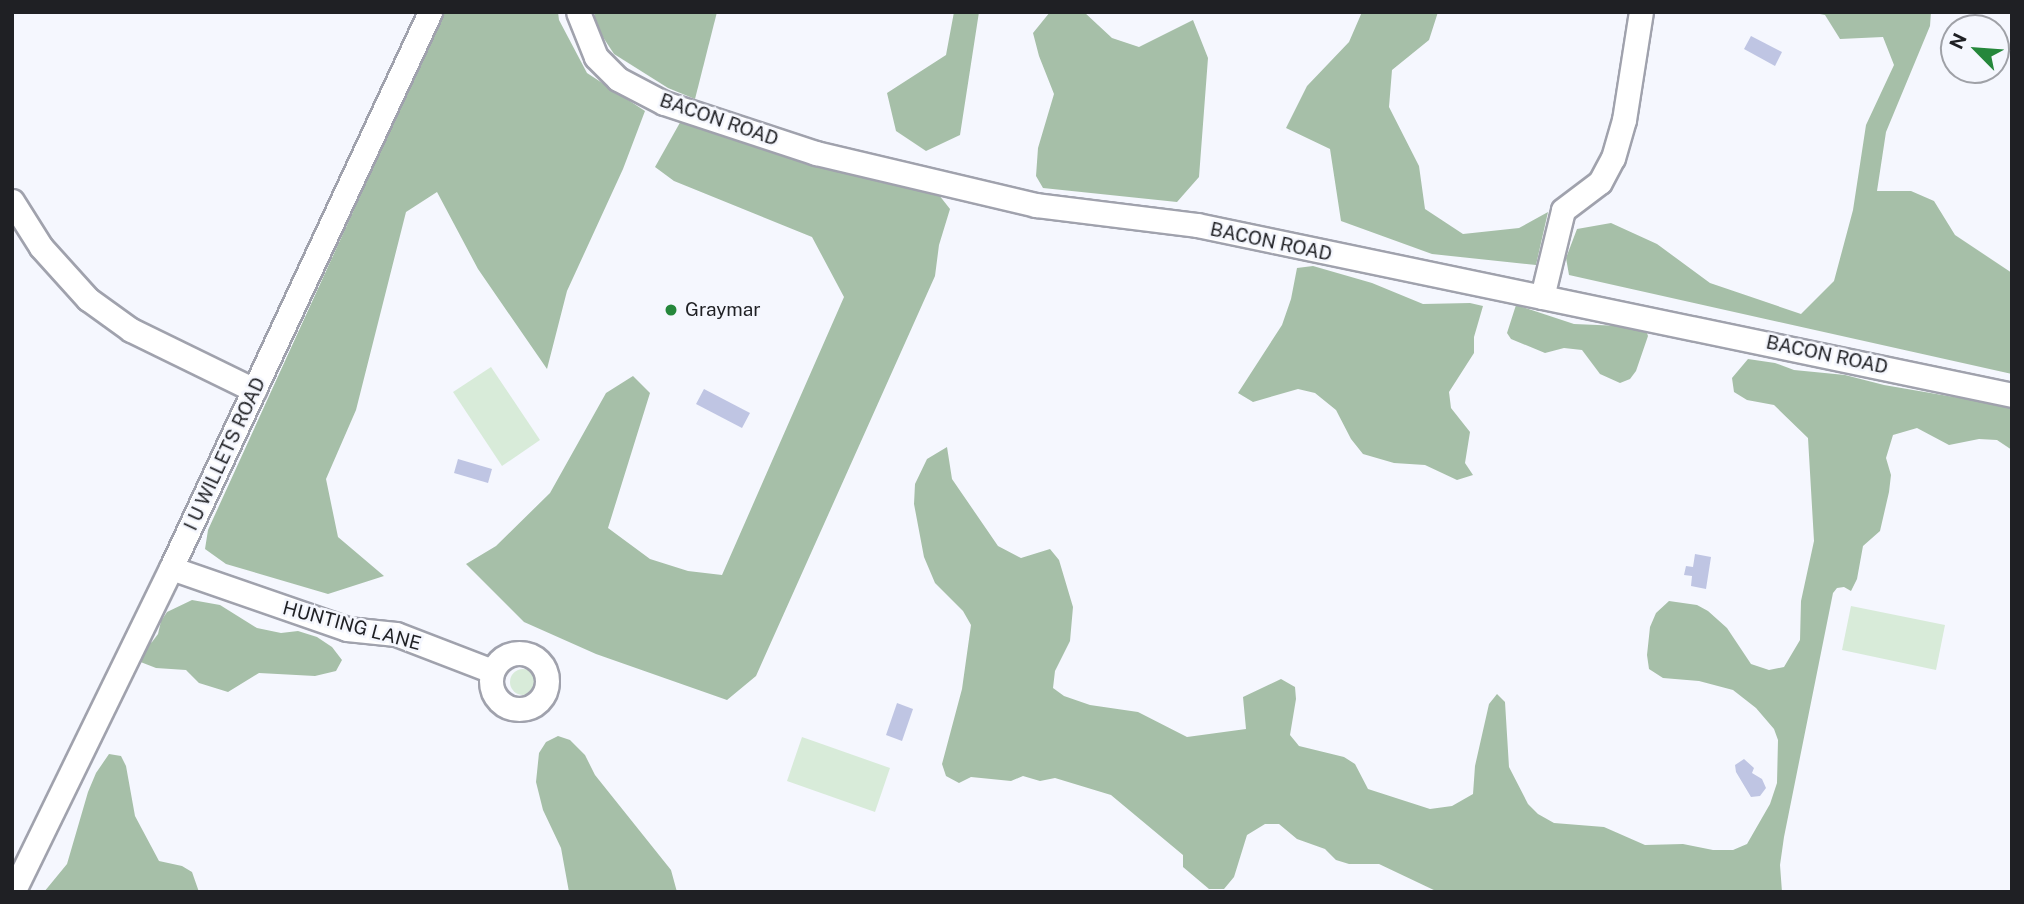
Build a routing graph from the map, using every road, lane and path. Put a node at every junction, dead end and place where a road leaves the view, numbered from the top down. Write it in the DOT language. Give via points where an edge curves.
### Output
graph roads {
  1 [pos="430,12"];
  2 [pos="578,12"];
  3 [pos="1641,12"];
  4 [pos="12,201"];
  5 [pos="1542,297"];
  6 [pos="254,390"];
  7 [pos="2012,395"];
  8 [pos="171,568"];
  9 [pos="492,671"];
  10 [pos="13,892"];
  1 -- 6 [label="street, I U WILLETS ROAD"];
  2 -- 5 [label="street, BACON ROAD" via="596,57 618,79 664,103 816,153 1036,205 1196,225"];
  3 -- 5 [label="street" via="1624,120 1613,158 1600,181 1563,210"];
  4 -- 6 [label="street" via="41,247 88,299 131,330"];
  5 -- 7 [label="street, BACON ROAD"];
  6 -- 8 [label="street, I U WILLETS ROAD"];
  8 -- 9 [label="street, HUNTING LANE" via="347,629 396,634"];
  8 -- 10 [label="street, I U WILLETS ROAD"];
}
